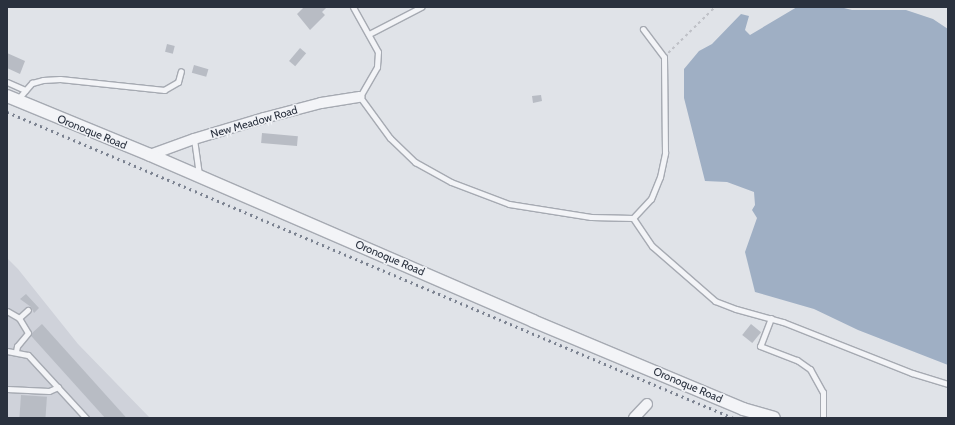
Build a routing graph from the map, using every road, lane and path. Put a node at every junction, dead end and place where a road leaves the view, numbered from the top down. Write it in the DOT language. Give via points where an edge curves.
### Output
graph roads {
  1 [pos="353,7"];
  2 [pos="421,7"];
  3 [pos="715,7"];
  4 [pos="643,29"];
  5 [pos="369,34"];
  6 [pos="664,57"];
  7 [pos="181,71"];
  8 [pos="7,82"];
  9 [pos="25,90"];
  10 [pos="360,97"];
  11 [pos="11,98"];
  12 [pos="194,138"];
  13 [pos="150,155"];
  14 [pos="199,176"];
  15 [pos="633,218"];
  16 [pos="28,310"];
  17 [pos="7,311"];
  18 [pos="19,318"];
  19 [pos="771,318"];
  20 [pos="7,351"];
  21 [pos="16,351"];
  22 [pos="948,384"];
  23 [pos="58,387"];
  24 [pos="7,389"];
  25 [pos="647,404"];
  26 [pos="86,418"];
  27 [pos="635,418"];
  28 [pos="774,418"];
  29 [pos="823,418"];
  1 -- 5 [label="lane"];
  2 -- 5 [label="lane"];
  3 -- 6 [label="path"];
  4 -- 6 [label="lane"];
  5 -- 10 [label="lane" via="378,52 377,67"];
  6 -- 15 [label="lane" via="665,153 651,199"];
  7 -- 9 [label="lane" via="178,82 164,90 60,79 32,83"];
  8 -- 9 [label="lane"];
  9 -- 11 [label="lane"];
  10 -- 12 [label="street, New Meadow Road" via="321,103"];
  10 -- 15 [label="lane" via="390,138 415,162 451,182 509,204 591,217"];
  11 -- 13 [label="street, Oronoque Road"];
  12 -- 13 [label="street, New Meadow Road"];
  12 -- 14 [label="lane"];
  13 -- 14 [label="street, Oronoque Road"];
  14 -- 28 [label="street, Oronoque Road" via="533,321 743,409"];
  15 -- 19 [label="lane" via="652,246 704,292 736,309"];
  16 -- 18 [label="lane"];
  17 -- 18 [label="lane"];
  18 -- 21 [label="lane" via="28,333"];
  19 -- 22 [label="lane" via="912,373"];
  19 -- 29 [label="lane" via="760,346 797,360 810,369 822,392"];
  20 -- 21 [label="lane"];
  21 -- 23 [label="lane" via="28,355"];
  23 -- 24 [label="lane" via="49,391"];
  23 -- 26 [label="lane"];
  25 -- 27 [label="street"];
}
